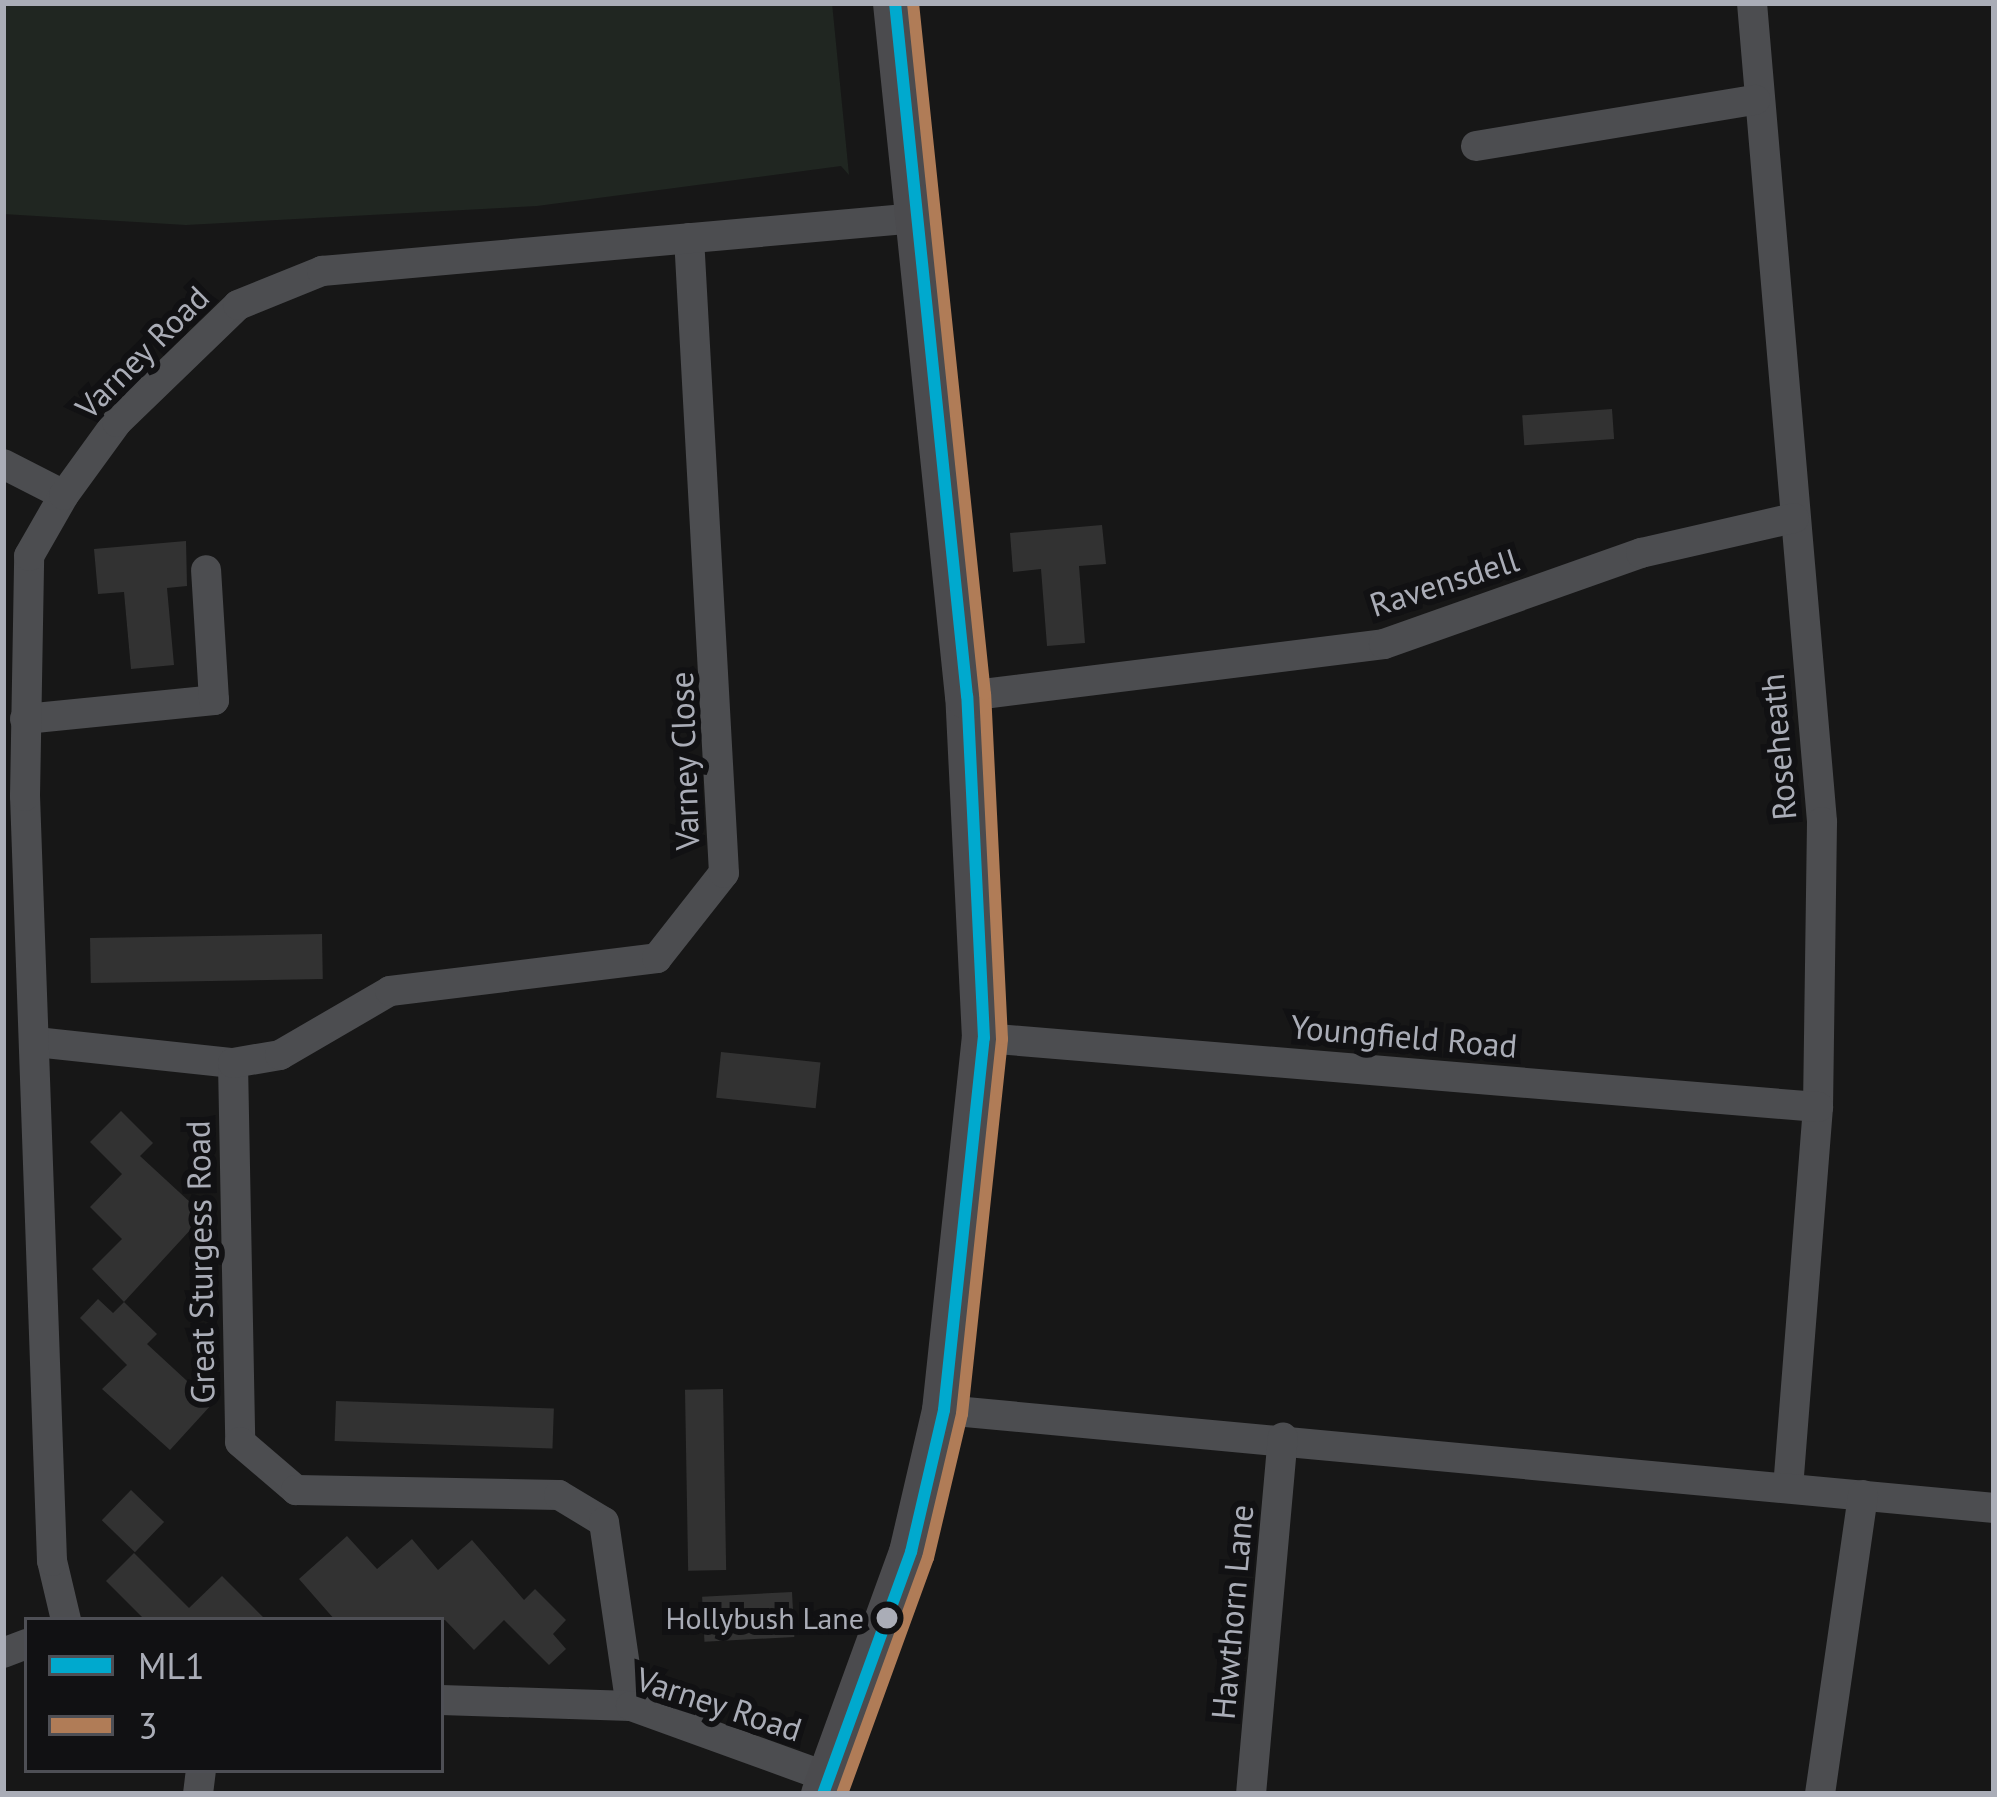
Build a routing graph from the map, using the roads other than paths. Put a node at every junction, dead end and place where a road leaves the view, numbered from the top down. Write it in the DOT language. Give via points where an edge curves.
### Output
graph roads {
  1 [pos="895,3"];
  2 [pos="1752,3"];
  3 [pos="1755,100"];
  4 [pos="1476,146"];
  5 [pos="917,218"];
  6 [pos="689,238"];
  7 [pos="3,464"];
  8 [pos="64,495"];
  9 [pos="1794,518"];
  10 [pos="206,570"];
  11 [pos="967,696"];
  12 [pos="25,718"];
  13 [pos="14,798"];
  14 [pos="984,1038"];
  15 [pos="36,1042"];
  16 [pos="232,1063"];
  17 [pos="1818,1108"];
  18 [pos="944,1410"];
  19 [pos="1283,1437"];
  20 [pos="1788,1486"];
  21 [pos="1863,1495"];
  22 [pos="1994,1508"];
  23 [pos="65,1617"];
  24 [pos="444,1700"];
  25 [pos="632,1706"];
  26 [pos="826,1786"];
  27 [pos="1251,1794"];
  28 [pos="1820,1794"];
  1 -- 5 [label="street"];
  2 -- 3 [label="street, Roseheath"];
  3 -- 4 [label="street"];
  3 -- 9 [label="street, Roseheath"];
  5 -- 6 [label="street, Varney Road"];
  5 -- 11 [label="street"];
  6 -- 8 [label="street, Varney Road" via="411,255 238,305 117,422"];
  6 -- 16 [label="street, Varney Close" via="724,873 658,958 390,991 280,1055"];
  7 -- 8 [label="street"];
  8 -- 12 [label="street, Varney Road" via="29,556"];
  9 -- 11 [label="street, Ravensdell" via="1641,553 1384,644"];
  9 -- 17 [label="street, Roseheath" via="1822,822"];
  10 -- 12 [label="street" via="214,700"];
  11 -- 14 [label="street"];
  12 -- 13 [label="street, Varney Road"];
  13 -- 15 [label="street, Varney Road"];
  14 -- 17 [label="street, Youngfield Road"];
  14 -- 18 [label="street"];
  15 -- 16 [label="street"];
  15 -- 23 [label="street, Varney Road" via="52,1561"];
  16 -- 25 [label="street, Great Sturgess Road" via="240,1442 296,1490 559,1495 604,1522"];
  17 -- 20 [label="street, Roseheath"];
  18 -- 19 [label="street"];
  18 -- 26 [label="street" via="910,1552"];
  19 -- 20 [label="street"];
  19 -- 27 [label="street, Hawthorn Lane"];
  20 -- 21 [label="street"];
  21 -- 22 [label="street"];
  21 -- 28 [label="street"];
  24 -- 25 [label="street, Varney Road"];
  25 -- 26 [label="street, Varney Road"];
}
